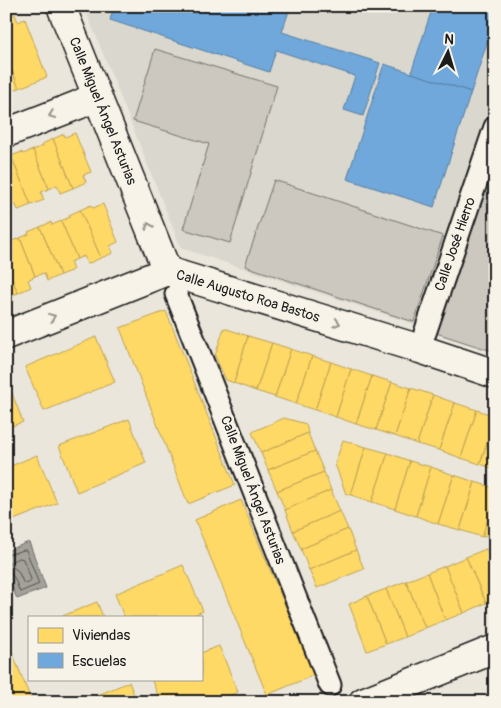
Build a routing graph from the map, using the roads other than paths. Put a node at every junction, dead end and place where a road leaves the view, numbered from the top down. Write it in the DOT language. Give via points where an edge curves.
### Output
graph roads {
  1 [pos="60,6"];
  2 [pos="97,96"];
  3 [pos="495,127"];
  4 [pos="6,133"];
  5 [pos="172,283"];
  6 [pos="425,333"];
  7 [pos="6,335"];
  8 [pos="495,374"];
  9 [pos="495,649"];
  10 [pos="330,685"];
  11 [pos="363,702"];
  1 -- 2 [label="street, Calle Miguel Ángel Asturias"];
  2 -- 4 [label="street, one-way"];
  5 -- 2 [label="street, Calle Miguel Ángel Asturias, one-way"];
  3 -- 6 [label="street, Calle José Hierro"];
  7 -- 5 [label="street, Calle Augusto Roa Bastos, one-way"];
  5 -- 8 [label="street, Calle Augusto Roa Bastos, one-way" via="401,343"];
  5 -- 10 [label="street, Calle Miguel Ángel Asturias"];
  9 -- 11 [label="street"];
}
